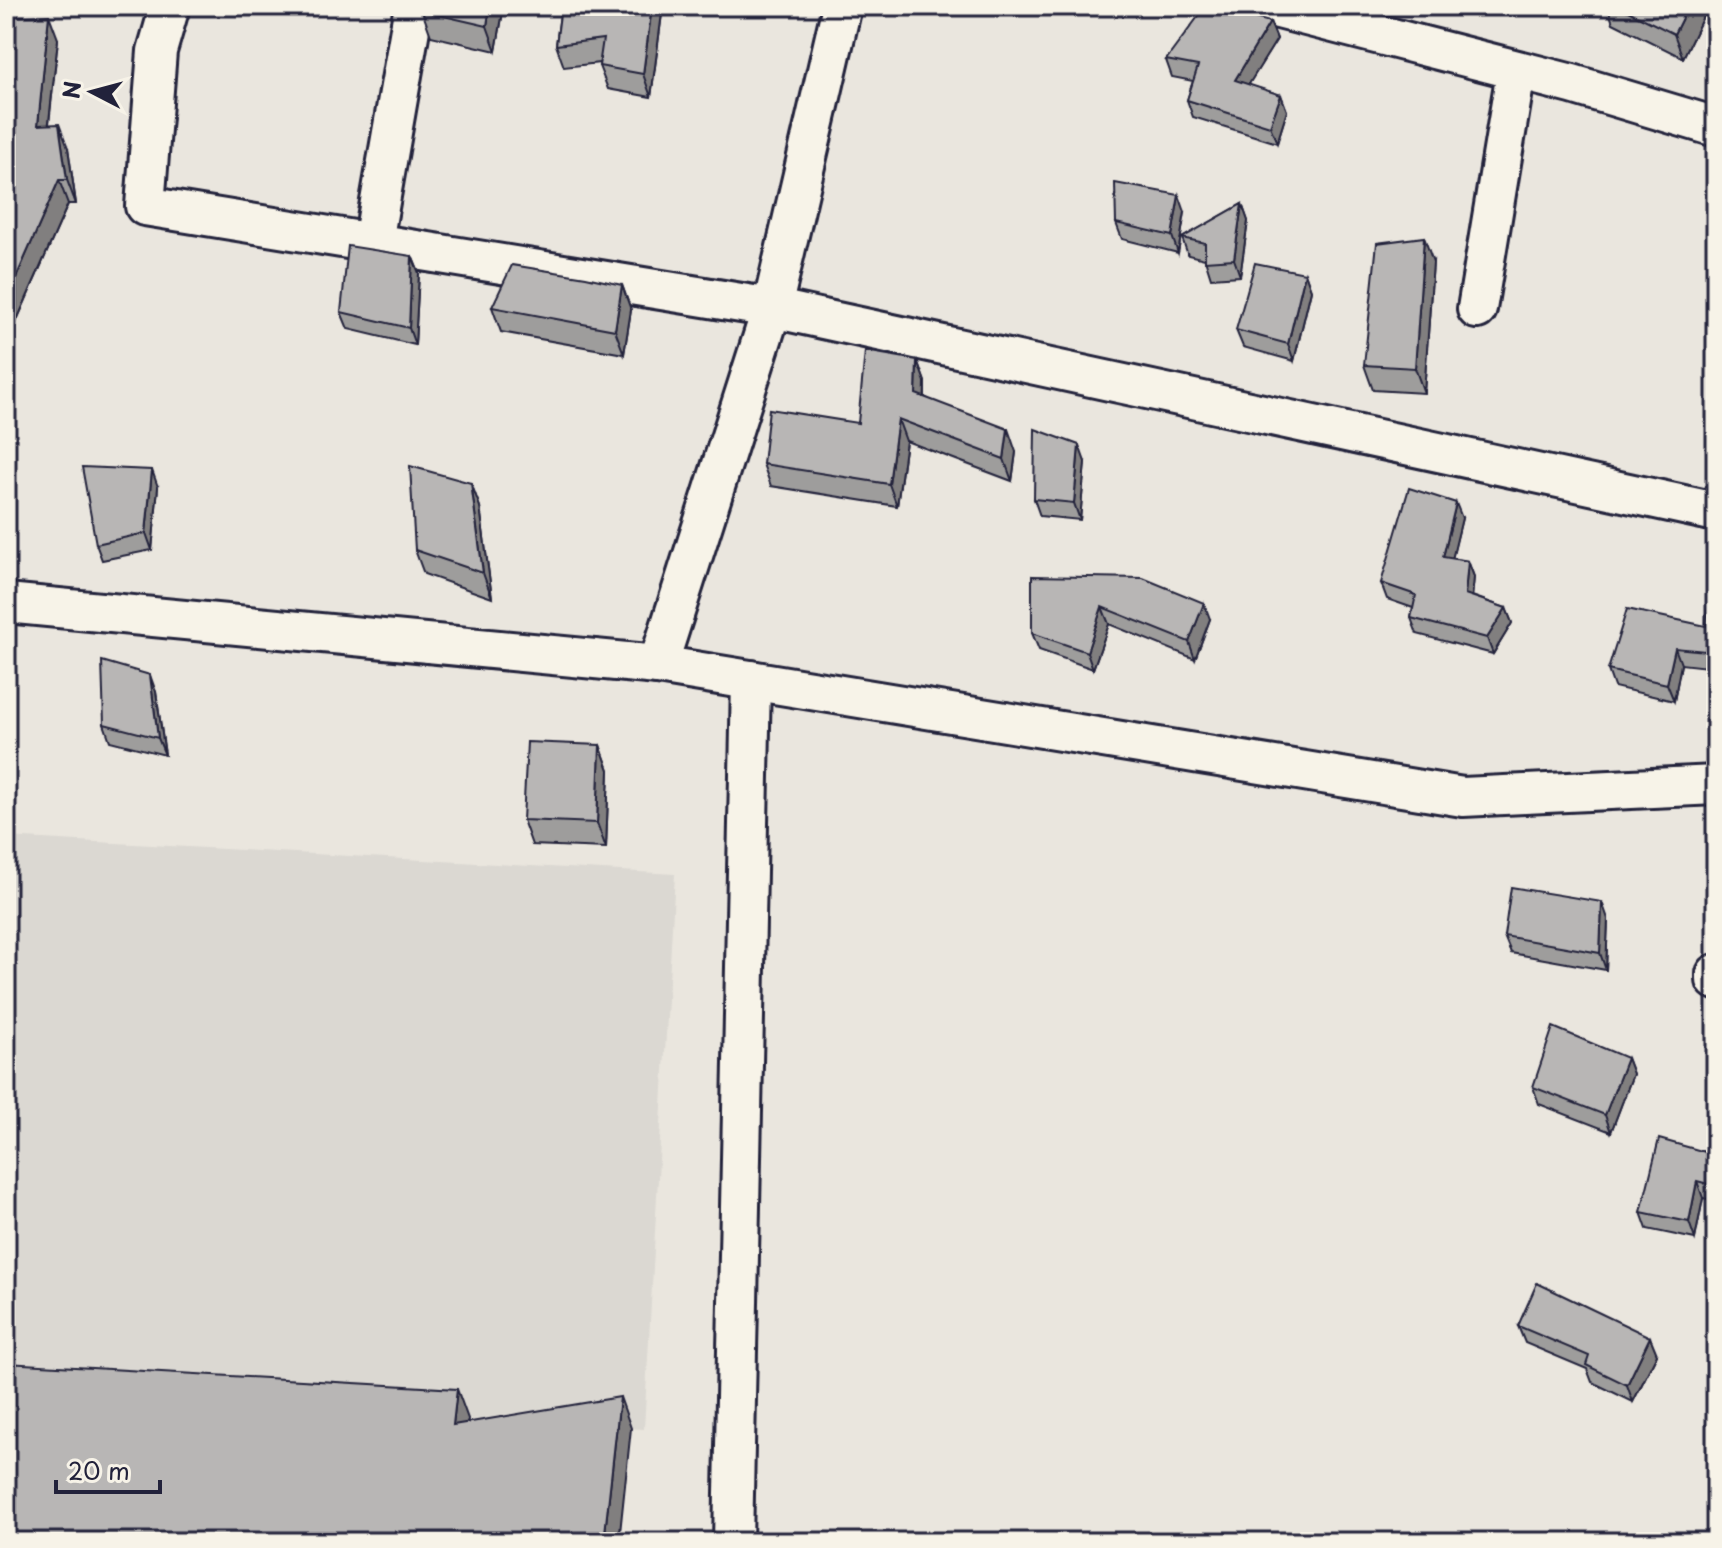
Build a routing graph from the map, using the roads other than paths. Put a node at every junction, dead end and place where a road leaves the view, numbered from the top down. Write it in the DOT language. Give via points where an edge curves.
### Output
graph roads {
  1 [pos="170,6"];
  2 [pos="414,6"];
  3 [pos="842,6"];
  4 [pos="1267,6"];
  5 [pos="1516,72"];
  6 [pos="1716,127"];
  7 [pos="373,242"];
  8 [pos="772,308"];
  9 [pos="1477,309"];
  10 [pos="1716,512"];
  11 [pos="6,603"];
  12 [pos="658,665"];
  13 [pos="751,680"];
  14 [pos="1716,785"];
  15 [pos="1716,974"];
  16 [pos="1716,980"];
  17 [pos="733,1542"];
  1 -- 7 [label="street" via="157,51 145,206"];
  2 -- 7 [label="street"];
  3 -- 8 [label="street"];
  4 -- 5 [label="street"];
  5 -- 6 [label="street"];
  5 -- 9 [label="street"];
  7 -- 8 [label="street"];
  8 -- 10 [label="street"];
  8 -- 12 [label="street"];
  11 -- 12 [label="street"];
  12 -- 13 [label="street"];
  13 -- 14 [label="street" via="1463,797"];
  13 -- 17 [label="street"];
  15 -- 16 [label="street"];
}
